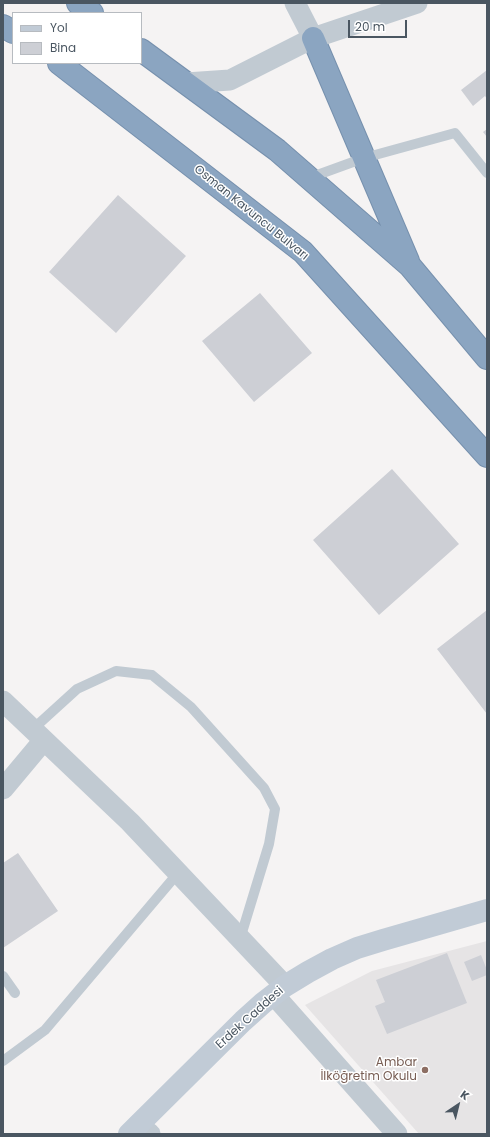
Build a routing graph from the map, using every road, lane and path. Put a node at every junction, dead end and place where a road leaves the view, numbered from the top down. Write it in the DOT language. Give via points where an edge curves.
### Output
graph roads {
  1 [pos="78,3"];
  2 [pos="294,3"];
  3 [pos="417,3"];
  4 [pos="91,12"];
  5 [pos="3,26"];
  6 [pos="12,31"];
  7 [pos="313,38"];
  8 [pos="142,51"];
  9 [pos="60,64"];
  10 [pos="186,83"];
  11 [pos="364,158"];
  12 [pos="487,173"];
  13 [pos="309,178"];
  14 [pos="410,266"];
  15 [pos="487,356"];
  16 [pos="487,456"];
  17 [pos="3,701"];
  18 [pos="39,735"];
  19 [pos="3,789"];
  20 [pos="178,873"];
  21 [pos="487,910"];
  22 [pos="240,939"];
  23 [pos="3,976"];
  24 [pos="279,991"];
  25 [pos="15,993"];
  26 [pos="3,1061"];
  27 [pos="139,1131"];
  28 [pos="397,1134"];
  1 -- 4 [label="highway"];
  2 -- 7 [label="street"];
  3 -- 7 [label="street"];
  5 -- 6 [label="highway"];
  7 -- 10 [label="street" via="230,80"];
  7 -- 11 [label="highway"];
  8 -- 10 [label="highway"];
  9 -- 16 [label="highway, Osman Kavuncu Bulvarı" via="303,252"];
  10 -- 13 [label="highway" via="277,150"];
  11 -- 12 [label="lane" via="455,133"];
  11 -- 13 [label="lane"];
  11 -- 14 [label="highway"];
  13 -- 14 [label="highway"];
  14 -- 15 [label="highway"];
  17 -- 18 [label="street"];
  18 -- 19 [label="street"];
  18 -- 20 [label="street" via="130,822"];
  18 -- 22 [label="lane" via="77,689 116,671 152,675 191,707 264,788 275,809 269,844"];
  20 -- 22 [label="street"];
  20 -- 26 [label="lane" via="45,1030"];
  21 -- 24 [label="street, Erdek Caddesi" via="357,948 332,959"];
  22 -- 24 [label="street"];
  23 -- 25 [label="lane"];
  24 -- 27 [label="street, Erdek Caddesi" via="243,1021"];
  24 -- 28 [label="street"];
}
